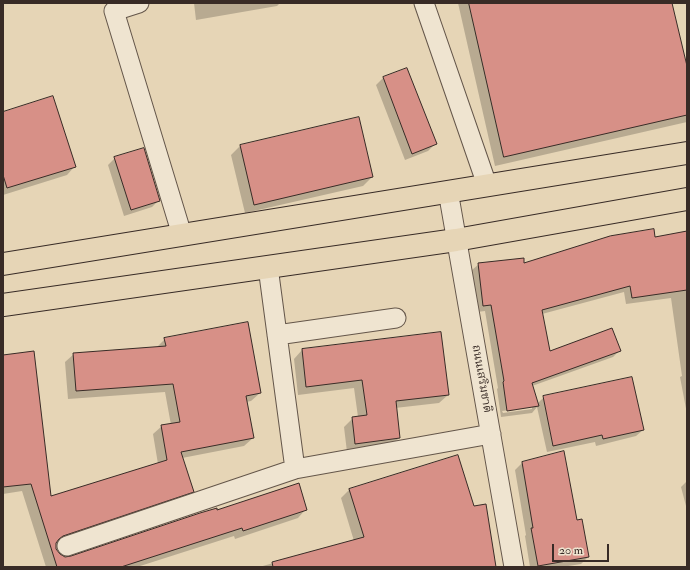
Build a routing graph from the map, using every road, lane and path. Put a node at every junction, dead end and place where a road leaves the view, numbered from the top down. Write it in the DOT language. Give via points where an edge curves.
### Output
graph roads {
  1 [pos="139,3"];
  2 [pos="424,3"];
  3 [pos="687,153"];
  4 [pos="487,185"];
  5 [pos="448,191"];
  6 [pos="687,199"];
  7 [pos="182,235"];
  8 [pos="456,240"];
  9 [pos="3,264"];
  10 [pos="268,267"];
  11 [pos="3,306"];
  12 [pos="396,318"];
  13 [pos="277,335"];
  14 [pos="491,434"];
  15 [pos="294,469"];
  16 [pos="67,546"];
  17 [pos="514,567"];
  1 -- 7 [label="street" via="114,11"];
  2 -- 4 [label="street"];
  3 -- 4 [label="main road"];
  4 -- 5 [label="main road"];
  5 -- 7 [label="main road"];
  5 -- 8 [label="street, ถนนเสริมชาติ"];
  6 -- 8 [label="main road"];
  7 -- 9 [label="main road"];
  8 -- 10 [label="main road"];
  8 -- 14 [label="street, ถนนเสริมชาติ"];
  10 -- 11 [label="main road"];
  10 -- 13 [label="street"];
  12 -- 13 [label="street"];
  13 -- 15 [label="street"];
  14 -- 15 [label="street"];
  14 -- 17 [label="street, ถนนเสริมชาติ"];
  15 -- 16 [label="street"];
}
